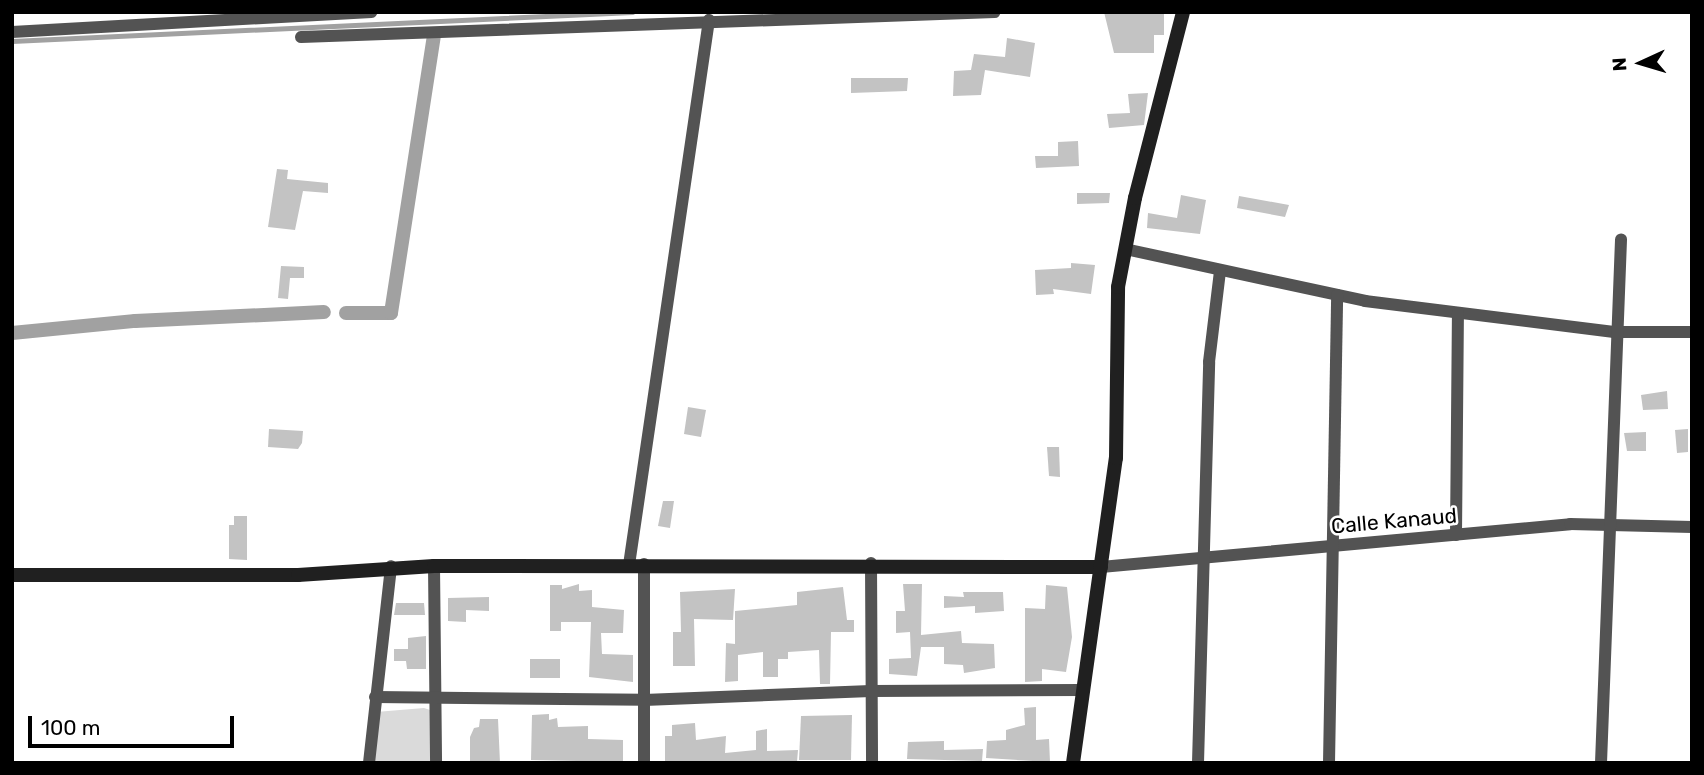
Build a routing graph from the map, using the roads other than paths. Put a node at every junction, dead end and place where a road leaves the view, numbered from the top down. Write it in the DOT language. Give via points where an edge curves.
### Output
graph roads {
  1 [pos="371,12"];
  2 [pos="995,12"];
  3 [pos="1183,12"];
  4 [pos="709,20"];
  5 [pos="12,32"];
  6 [pos="301,37"];
  7 [pos="1621,239"];
  8 [pos="1125,249"];
  9 [pos="1220,271"];
  10 [pos="1337,296"];
  11 [pos="1458,313"];
  12 [pos="1614,332"];
  13 [pos="1692,332"];
  14 [pos="1607,525"];
  15 [pos="1692,527"];
  16 [pos="1456,535"];
  17 [pos="1336,545"];
  18 [pos="1205,561"];
  19 [pos="871,563"];
  20 [pos="637,564"];
  21 [pos="391,566"];
  22 [pos="434,566"];
  23 [pos="1101,567"];
  24 [pos="12,575"];
  25 [pos="1082,690"];
  26 [pos="871,691"];
  27 [pos="435,696"];
  28 [pos="375,697"];
  29 [pos="644,700"];
  30 [pos="369,763"];
  31 [pos="436,763"];
  32 [pos="644,763"];
  33 [pos="872,763"];
  34 [pos="1073,763"];
  35 [pos="1198,763"];
  36 [pos="1329,763"];
  37 [pos="1601,763"];
  1 -- 5 [label="street"];
  2 -- 4 [label="street"];
  3 -- 8 [label="street"];
  4 -- 6 [label="street"];
  4 -- 20 [label="street"];
  7 -- 12 [label="street"];
  8 -- 9 [label="street"];
  8 -- 23 [label="street" via="1118,287 1116,458"];
  9 -- 10 [label="street"];
  9 -- 18 [label="street" via="1209,362"];
  10 -- 11 [label="street"];
  10 -- 17 [label="street"];
  11 -- 12 [label="street"];
  11 -- 16 [label="street"];
  12 -- 13 [label="street"];
  12 -- 14 [label="street"];
  14 -- 15 [label="street, Calle Kanaud"];
  14 -- 16 [label="street, Calle Kanaud"];
  14 -- 37 [label="street"];
  16 -- 17 [label="street, Calle Kanaud"];
  17 -- 18 [label="street, Calle Kanaud"];
  17 -- 36 [label="street"];
  18 -- 23 [label="street, Calle Kanaud"];
  18 -- 35 [label="street"];
  19 -- 20 [label="street"];
  19 -- 23 [label="street"];
  19 -- 26 [label="street"];
  20 -- 22 [label="street"];
  20 -- 29 [label="street"];
  21 -- 22 [label="street"];
  21 -- 24 [label="street" via="298,575"];
  21 -- 28 [label="street"];
  22 -- 27 [label="street"];
  23 -- 25 [label="street"];
  25 -- 26 [label="street"];
  25 -- 34 [label="street"];
  26 -- 29 [label="street"];
  26 -- 33 [label="street"];
  27 -- 28 [label="street"];
  27 -- 29 [label="street"];
  27 -- 31 [label="street"];
  28 -- 30 [label="street"];
  29 -- 32 [label="street"];
}
